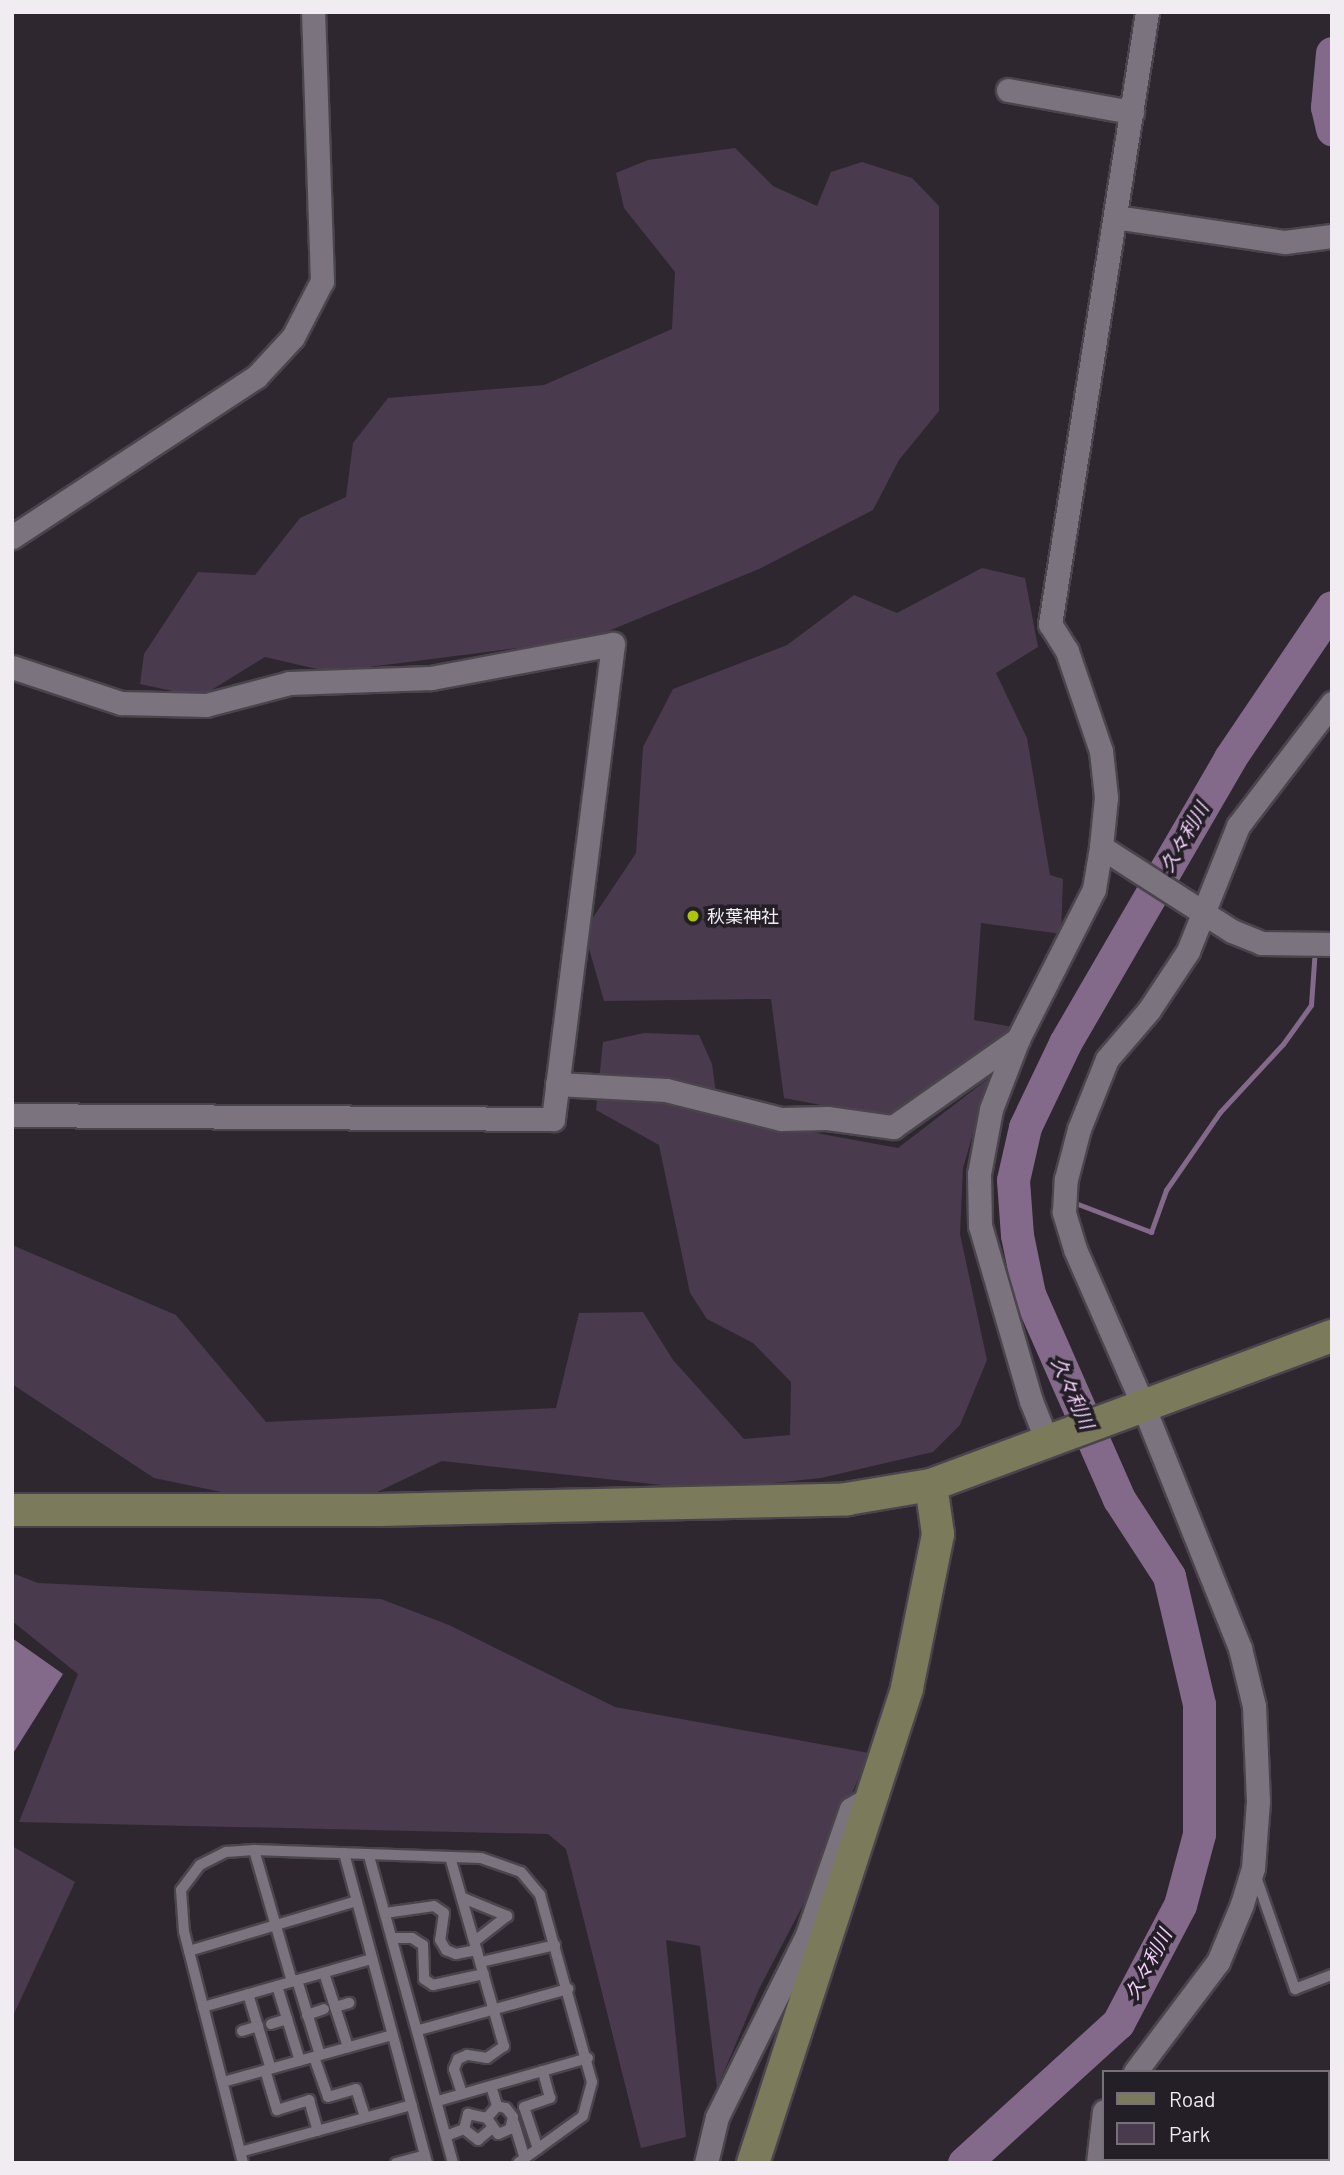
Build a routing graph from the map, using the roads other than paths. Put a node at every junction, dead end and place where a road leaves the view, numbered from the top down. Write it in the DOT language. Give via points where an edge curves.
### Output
graph roads {
  1 [pos="313,12"];
  2 [pos="1147,12"];
  3 [pos="1008,90"];
  4 [pos="1132,112"];
  5 [pos="1115,218"];
  6 [pos="1325,238"];
  7 [pos="12,537"];
  8 [pos="12,667"];
  9 [pos="1332,703"];
  10 [pos="1101,847"];
  11 [pos="1205,911"];
  12 [pos="1332,944"];
  13 [pos="1018,1039"];
  14 [pos="557,1084"];
  15 [pos="12,1115"];
  16 [pos="1332,1336"];
  17 [pos="1143,1405"];
  18 [pos="1047,1441"];
  19 [pos="931,1485"];
  20 [pos="12,1510"];
  21 [pos="877,1794"];
  22 [pos="254,1850"];
  23 [pos="344,1853"];
  24 [pos="369,1856"];
  25 [pos="450,1857"];
  26 [pos="1252,1868"];
  27 [pos="463,1898"];
  28 [pos="357,1901"];
  29 [pos="385,1913"];
  30 [pos="276,1925"];
  31 [pos="393,1938"];
  32 [pos="555,1945"];
  33 [pos="189,1951"];
  34 [pos="479,1957"];
  35 [pos="372,1959"];
  36 [pos="324,1973"];
  37 [pos="1332,1975"];
  38 [pos="294,1981"];
  39 [pos="277,1986"];
  40 [pos="568,1989"];
  41 [pos="248,1994"];
  42 [pos="349,2003"];
  43 [pos="203,2007"];
  44 [pos="330,2008"];
  45 [pos="494,2010"];
  46 [pos="307,2015"];
  47 [pos="287,2018"];
  48 [pos="271,2024"];
  49 [pos="258,2026"];
  50 [pos="419,2030"];
  51 [pos="242,2031"];
  52 [pos="393,2035"];
  53 [pos="348,2048"];
  54 [pos="317,2056"];
  55 [pos="587,2058"];
  56 [pos="300,2061"];
  57 [pos="268,2070"];
  58 [pos="1137,2070"];
  59 [pos="543,2071"];
  60 [pos="223,2082"];
  61 [pos="491,2086"];
  62 [pos="464,2094"];
  63 [pos="438,2101"];
  64 [pos="412,2105"];
  65 [pos="497,2106"];
  66 [pos="472,2113"];
  67 [pos="365,2118"];
  68 [pos="489,2123"];
  69 [pos="514,2123"];
  70 [pos="1102,2128"];
  71 [pos="464,2129"];
  72 [pos="318,2131"];
  73 [pos="446,2136"];
  74 [pos="538,2149"];
  75 [pos="242,2157"];
  76 [pos="426,2159"];
  77 [pos="522,2160"];
  78 [pos="396,2163"];
  79 [pos="453,2163"];
  80 [pos="706,2163"];
  81 [pos="753,2163"];
  82 [pos="1098,2163"];
  1 -- 7 [label="street" via="321,281 293,337 256,377"];
  2 -- 4 [label="street"];
  3 -- 4 [label="street"];
  4 -- 5 [label="street"];
  5 -- 6 [label="street" via="1285,242"];
  5 -- 10 [label="street" via="1050,624 1067,651 1101,751 1106,797"];
  8 -- 14 [label="street" via="121,703 206,705 289,683 431,678 613,644"];
  9 -- 11 [label="street" via="1238,826"];
  10 -- 11 [label="street"];
  10 -- 13 [label="street" via="1094,889"];
  11 -- 12 [label="street" via="1232,932 1261,943"];
  11 -- 17 [label="street" via="1188,951 1149,1010 1107,1059 1079,1129 1066,1179 1064,1212 1075,1249"];
  13 -- 14 [label="street" via="894,1127 827,1118 781,1119 666,1090"];
  13 -- 18 [label="street" via="991,1110 979,1174 980,1226"];
  14 -- 15 [label="street" via="553,1119"];
  16 -- 17 [label="street"];
  17 -- 18 [label="street"];
  17 -- 26 [label="street" via="1240,1648 1252,1692 1258,1801"];
  18 -- 19 [label="street"];
  19 -- 20 [label="street" via="847,1499 786,1501 275,1511"];
  19 -- 21 [label="street" via="938,1534 907,1688"];
  21 -- 80 [label="street" via="851,1810 807,1935 717,2118"];
  21 -- 81 [label="street"];
  22 -- 23 [label="lane"];
  22 -- 30 [label="lane"];
  22 -- 33 [label="lane" via="226,1852 200,1865 181,1890"];
  23 -- 24 [label="lane"];
  23 -- 28 [label="lane"];
  24 -- 25 [label="lane"];
  24 -- 29 [label="lane"];
  25 -- 27 [label="lane"];
  25 -- 32 [label="lane" via="481,1858 522,1872 540,1895"];
  26 -- 37 [label="lane" via="1295,1989"];
  26 -- 58 [label="street" via="1218,1962"];
  27 -- 34 [label="lane"];
  27 -- 34 [label="lane" via="507,1916"];
  28 -- 30 [label="lane"];
  28 -- 35 [label="lane"];
  29 -- 31 [label="lane"];
  29 -- 34 [label="lane" via="434,1906 444,1913 440,1940 446,1950"];
  30 -- 33 [label="lane"];
  30 -- 38 [label="lane"];
  31 -- 34 [label="lane" via="412,1938 423,1945 424,1979 433,1985"];
  31 -- 50 [label="lane"];
  32 -- 34 [label="lane"];
  32 -- 40 [label="lane"];
  33 -- 43 [label="lane"];
  34 -- 45 [label="lane"];
  35 -- 36 [label="lane"];
  35 -- 52 [label="lane"];
  36 -- 38 [label="lane"];
  36 -- 44 [label="lane"];
  38 -- 39 [label="lane"];
  38 -- 46 [label="lane"];
  39 -- 41 [label="lane"];
  39 -- 47 [label="lane"];
  40 -- 45 [label="lane"];
  40 -- 55 [label="lane"];
  41 -- 43 [label="lane"];
  41 -- 49 [label="lane"];
  42 -- 44 [label="lane"];
  43 -- 60 [label="lane"];
  44 -- 46 [label="lane"];
  44 -- 53 [label="lane"];
  45 -- 50 [label="lane"];
  45 -- 62 [label="lane" via="504,2046 487,2059 467,2055 458,2059 454,2069"];
  46 -- 54 [label="lane"];
  47 -- 48 [label="lane"];
  47 -- 56 [label="lane"];
  49 -- 51 [label="lane"];
  49 -- 57 [label="lane"];
  50 -- 63 [label="lane"];
  52 -- 53 [label="lane"];
  52 -- 64 [label="lane"];
  53 -- 54 [label="lane"];
  54 -- 56 [label="lane"];
  54 -- 67 [label="lane" via="328,2097 356,2088"];
  55 -- 59 [label="lane"];
  55 -- 74 [label="lane" via="592,2082 583,2116"];
  56 -- 57 [label="lane"];
  57 -- 60 [label="lane"];
  57 -- 72 [label="lane" via="277,2110 309,2100"];
  59 -- 61 [label="lane"];
  59 -- 74 [label="lane" via="550,2098 524,2106"];
  60 -- 75 [label="lane"];
  61 -- 62 [label="lane"];
  61 -- 65 [label="lane"];
  62 -- 63 [label="lane"];
  62 -- 66 [label="lane"];
  63 -- 73 [label="lane"];
  64 -- 67 [label="lane"];
  64 -- 76 [label="lane"];
  65 -- 68 [label="lane"];
  65 -- 69 [label="lane" via="509,2110"];
  66 -- 68 [label="lane"];
  66 -- 71 [label="lane" via="465,2118"];
  67 -- 72 [label="lane"];
  68 -- 69 [label="lane" via="498,2134"];
  68 -- 71 [label="lane" via="478,2140"];
  69 -- 77 [label="lane"];
  70 -- 82 [label="street"];
  71 -- 73 [label="lane"];
  72 -- 75 [label="lane"];
  73 -- 79 [label="lane"];
  74 -- 77 [label="lane"];
  76 -- 78 [label="lane"];
}
